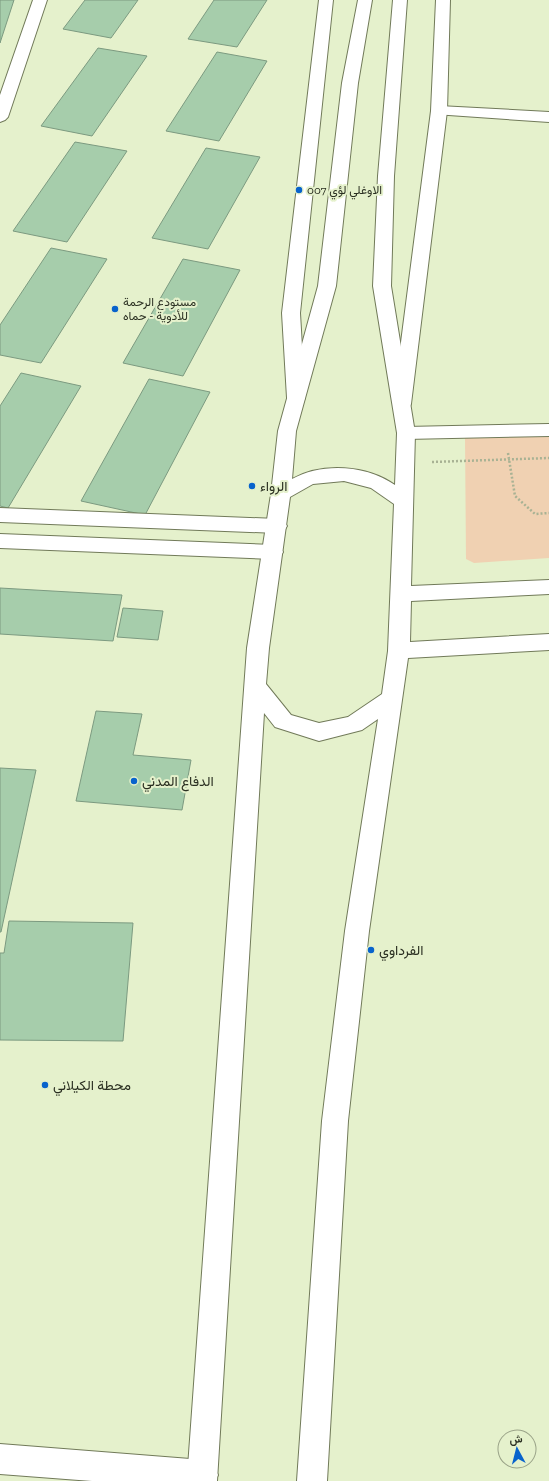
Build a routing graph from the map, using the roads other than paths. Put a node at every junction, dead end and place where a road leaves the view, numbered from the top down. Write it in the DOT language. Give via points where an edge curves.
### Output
graph roads {
  1 [pos="40,0"];
  2 [pos="326,0"];
  3 [pos="365,0"];
  4 [pos="400,0"];
  5 [pos="443,0"];
  6 [pos="7,77"];
  7 [pos="440,111"];
  8 [pos="0,117"];
  9 [pos="549,117"];
  10 [pos="296,398"];
  11 [pos="402,404"];
  12 [pos="549,430"];
  13 [pos="406,433"];
  14 [pos="282,494"];
  15 [pos="404,502"];
  16 [pos="0,515"];
  17 [pos="277,526"];
  18 [pos="0,541"];
  19 [pos="273,552"];
  20 [pos="549,587"];
  21 [pos="402,594"];
  22 [pos="549,642"];
  23 [pos="400,651"];
  24 [pos="256,686"];
  25 [pos="392,698"];
  26 [pos="0,1460"];
  27 [pos="202,1478"];
  28 [pos="312,1481"];
  1 -- 6 [label="main road"];
  2 -- 10 [label="main road" via="291,313"];
  3 -- 10 [label="main road" via="350,83 327,286"];
  4 -- 11 [label="main road" via="386,176 382,286"];
  5 -- 7 [label="main road"];
  6 -- 8 [label="main road"];
  7 -- 9 [label="main road"];
  7 -- 11 [label="main road"];
  10 -- 14 [label="main road" via="287,431"];
  11 -- 13 [label="main road"];
  12 -- 13 [label="main road"];
  13 -- 15 [label="main road"];
  14 -- 15 [label="main road" via="309,478 344,474 378,483"];
  14 -- 17 [label="main road"];
  15 -- 21 [label="main road"];
  16 -- 17 [label="main road"];
  17 -- 19 [label="main road"];
  18 -- 19 [label="main road"];
  19 -- 24 [label="main road" via="258,648"];
  20 -- 21 [label="main road"];
  21 -- 23 [label="main road"];
  22 -- 23 [label="main road"];
  23 -- 25 [label="main road"];
  24 -- 25 [label="main road" via="283,721 319,732 354,724"];
  24 -- 27 [label="main road"];
  25 -- 28 [label="main road" via="357,931 335,1122"];
  26 -- 27 [label="main road"];
}
